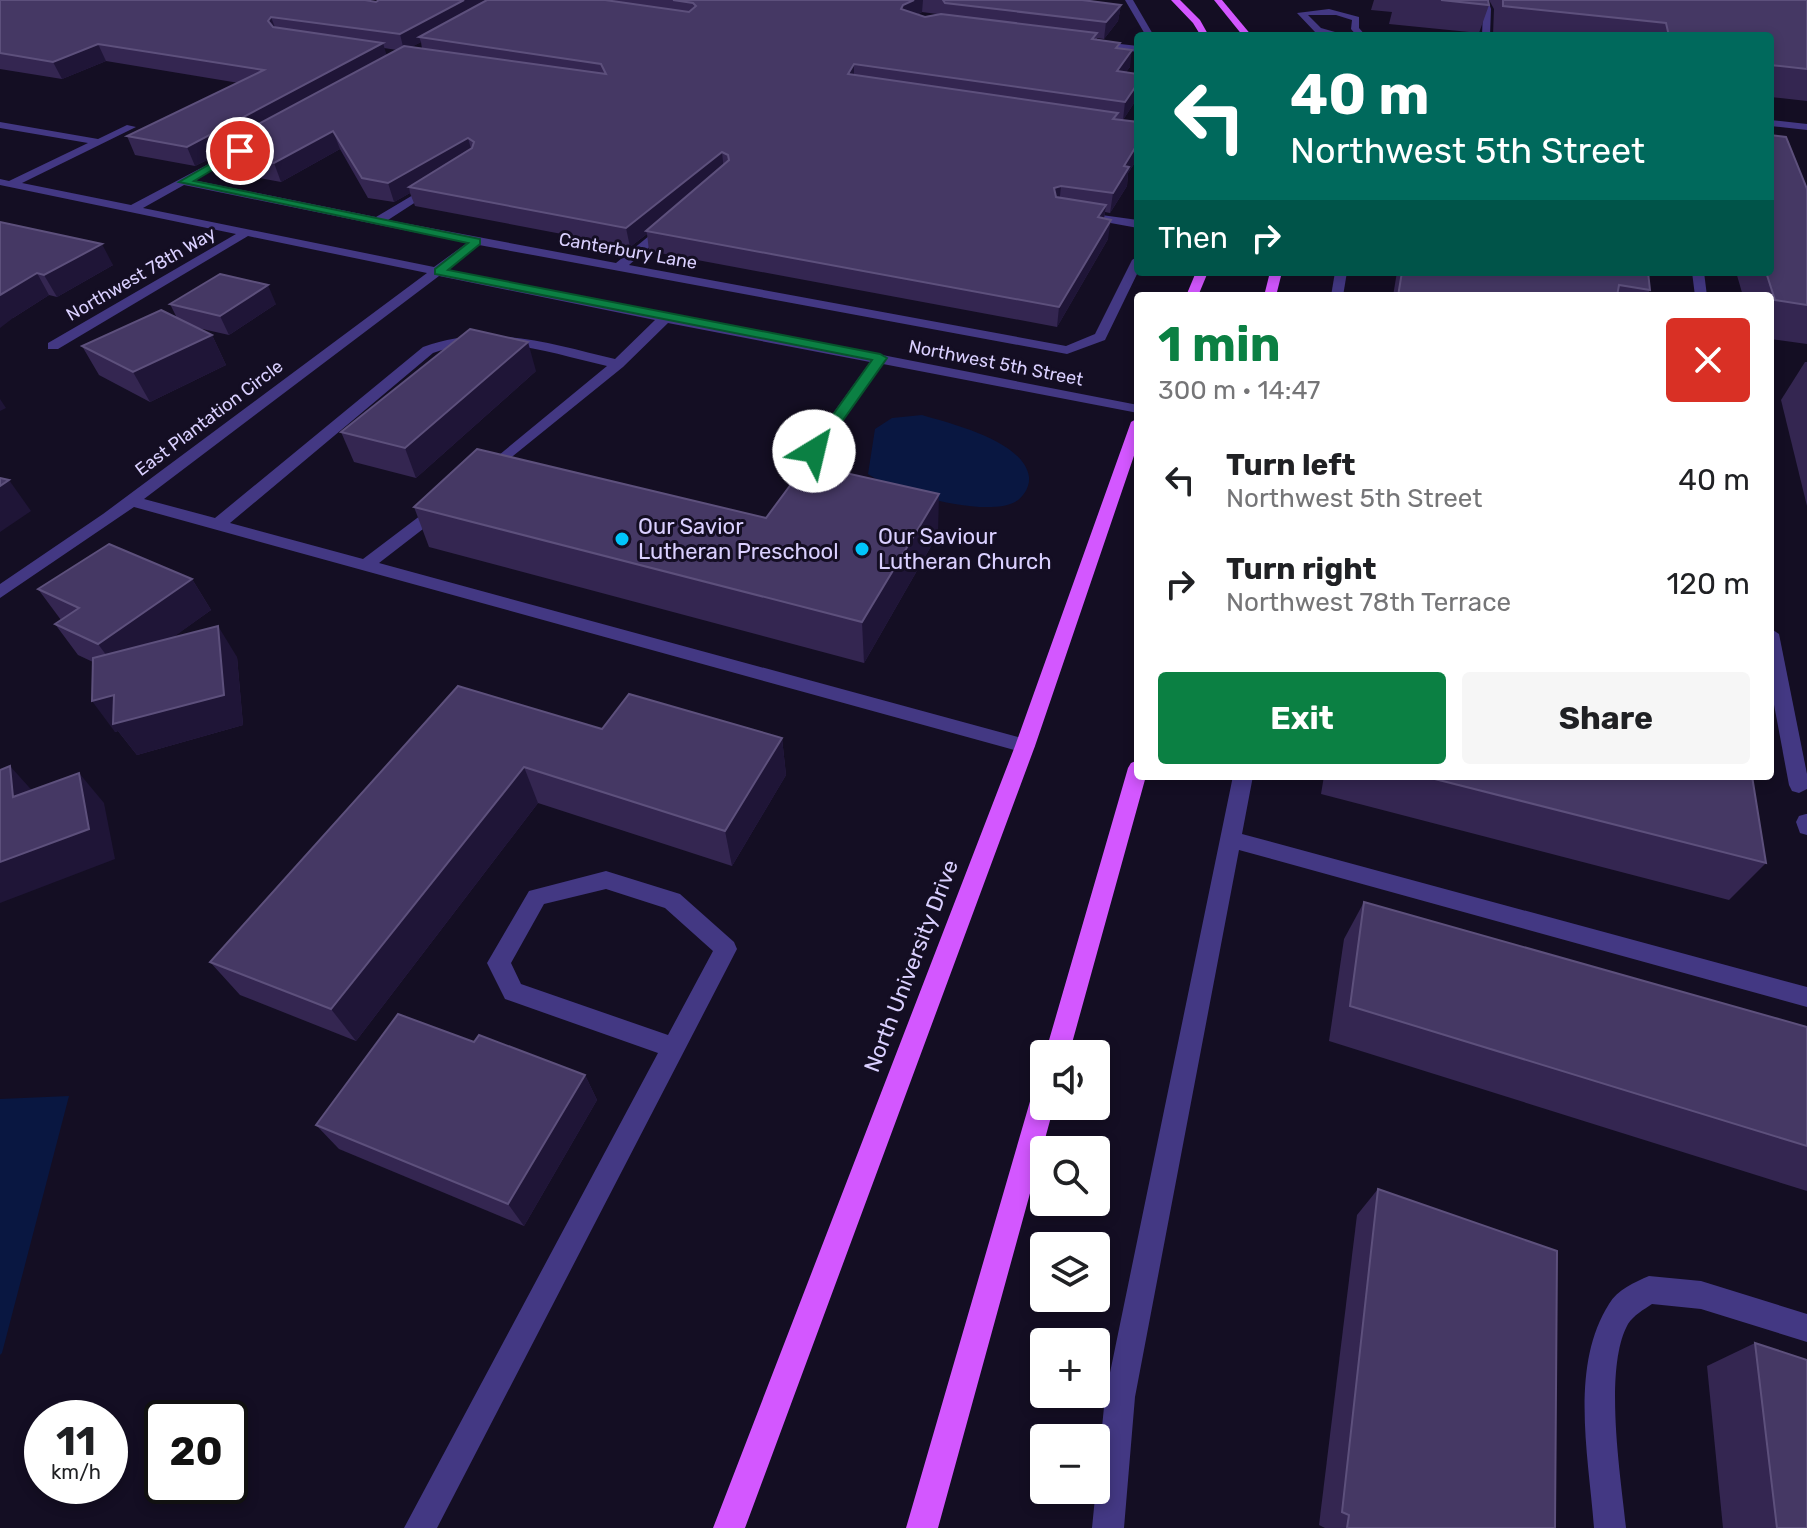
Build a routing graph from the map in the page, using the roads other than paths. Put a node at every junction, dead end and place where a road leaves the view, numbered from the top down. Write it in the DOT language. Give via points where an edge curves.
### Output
graph roads {
  1 [pos="1129,0"];
  2 [pos="1175,0"];
  3 [pos="1218,0"];
  4 [pos="1336,0"];
  5 [pos="1484,0"];
  6 [pos="1330,12"];
  7 [pos="1148,32"];
  8 [pos="1203,32"];
  9 [pos="1245,32"];
  10 [pos="1327,32"];
  11 [pos="1358,32"];
  12 [pos="1486,32"];
  13 [pos="1077,42"];
  14 [pos="1134,49"];
  15 [pos="1774,113"];
  16 [pos="1807,117"];
  17 [pos="1774,123"];
  18 [pos="0,125"];
  19 [pos="131,127"];
  20 [pos="1807,127"];
  21 [pos="99,142"];
  22 [pos="253,143"];
  23 [pos="444,179"];
  24 [pos="184,182"];
  25 [pos="6,183"];
  26 [pos="131,210"];
  27 [pos="1075,214"];
  28 [pos="676,217"];
  29 [pos="378,221"];
  30 [pos="1134,223"];
  31 [pos="247,232"];
  32 [pos="477,241"];
  33 [pos="618,268"];
  34 [pos="1134,268"];
  35 [pos="439,271"];
  36 [pos="665,318"];
  37 [pos="53,346"];
  38 [pos="880,358"];
  39 [pos="618,364"];
  40 [pos="1134,408"];
  41 [pos="1134,433"];
  42 [pos="798,473"];
  43 [pos="474,482"];
  44 [pos="453,499"];
  45 [pos="132,501"];
  46 [pos="218,524"];
  47 [pos="366,565"];
  48 [pos="0,592"];
  49 [pos="1774,658"];
  50 [pos="1025,746"];
  51 [pos="1135,780"];
  52 [pos="1242,780"];
  53 [pos="1799,785"];
  54 [pos="1231,839"];
  55 [pos="1807,997"];
  56 [pos="1061,1040"];
  57 [pos="675,1048"];
  58 [pos="1038,1120"];
  59 [pos="1807,1328"];
  60 [pos="420,1528"];
  61 [pos="729,1528"];
  62 [pos="922,1528"];
  63 [pos="1108,1528"];
  64 [pos="1610,1528"];
  1 -- 7 [label="street"];
  2 -- 8 [label="main road"];
  3 -- 9 [label="main road"];
  4 -- 6 [label="street"];
  5 -- 12 [label="street"];
  6 -- 10 [label="street" via="1297,10"];
  6 -- 11 [label="street" via="1353,17"];
  13 -- 14 [label="street"];
  15 -- 16 [label="street"];
  17 -- 20 [label="street"];
  18 -- 21 [label="street"];
  19 -- 21 [label="street"];
  21 -- 25 [label="street"];
  22 -- 24 [label="street"];
  23 -- 29 [label="street"];
  24 -- 26 [label="street"];
  24 -- 29 [label="street, Canterbury Lane"];
  25 -- 26 [label="street, Northwest 5th Street"];
  26 -- 31 [label="street, Northwest 5th Street"];
  27 -- 30 [label="street"];
  28 -- 33 [label="street"];
  29 -- 32 [label="street, Canterbury Lane"];
  31 -- 35 [label="street, Northwest 5th Street"];
  31 -- 37 [label="street, Northwest 78th Way"];
  32 -- 33 [label="street, Canterbury Lane"];
  32 -- 35 [label="street, East Plantation Circle"];
  33 -- 34 [label="street, Canterbury Lane" via="1067,350 1100,337"];
  35 -- 36 [label="street, Northwest 5th Street"];
  35 -- 45 [label="street, East Plantation Circle"];
  36 -- 38 [label="street, Northwest 5th Street"];
  36 -- 39 [label="street"];
  38 -- 40 [label="street, Northwest 5th Street"];
  38 -- 42 [label="street"];
  39 -- 43 [label="street"];
  39 -- 46 [label="street" via="490,337 448,340 428,350"];
  41 -- 50 [label="main road, North University Drive"];
  44 -- 47 [label="street"];
  45 -- 46 [label="street"];
  45 -- 48 [label="street, East Plantation Circle"];
  46 -- 47 [label="street"];
  47 -- 50 [label="street"];
  49 -- 53 [label="street"];
  50 -- 61 [label="main road, North University Drive"];
  51 -- 56 [label="main road"];
  52 -- 54 [label="street"];
  54 -- 55 [label="street"];
  54 -- 63 [label="street" via="1120,1397"];
  57 -- 57 [label="street" via="513,992 499,963 537,897 606,880 672,901 726,949"];
  57 -- 60 [label="street"];
  58 -- 62 [label="main road"];
  59 -- 64 [label="street" via="1688,1293 1649,1290 1620,1310 1604,1345"];
}
